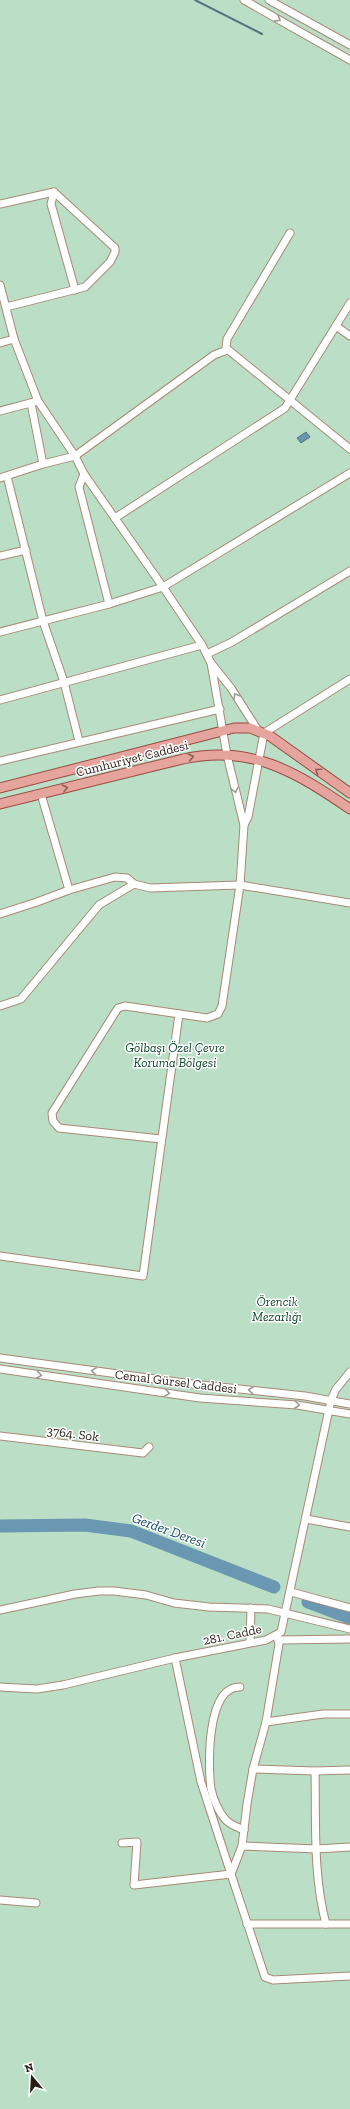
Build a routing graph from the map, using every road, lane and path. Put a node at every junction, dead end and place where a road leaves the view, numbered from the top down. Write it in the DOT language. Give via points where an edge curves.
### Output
graph roads {
  1 [pos="244,0"];
  2 [pos="269,0"];
  3 [pos="350,45"];
  4 [pos="350,60"];
  5 [pos="54,192"];
  6 [pos="0,204"];
  7 [pos="290,233"];
  8 [pos="0,285"];
  9 [pos="75,290"];
  10 [pos="350,303"];
  11 [pos="6,307"];
  12 [pos="336,326"];
  13 [pos="350,336"];
  14 [pos="14,340"];
  15 [pos="0,343"];
  16 [pos="227,350"];
  17 [pos="290,401"];
  18 [pos="35,402"];
  19 [pos="0,411"];
  20 [pos="350,450"];
  21 [pos="75,456"];
  22 [pos="42,464"];
  23 [pos="350,473"];
  24 [pos="84,474"];
  25 [pos="4,477"];
  26 [pos="115,518"];
  27 [pos="26,550"];
  28 [pos="0,556"];
  29 [pos="350,571"];
  30 [pos="162,587"];
  31 [pos="109,604"];
  32 [pos="44,621"];
  33 [pos="0,632"];
  34 [pos="202,646"];
  35 [pos="207,654"];
  36 [pos="211,663"];
  37 [pos="350,679"];
  38 [pos="64,682"];
  39 [pos="0,700"];
  40 [pos="220,709"];
  41 [pos="224,730"];
  42 [pos="260,731"];
  43 [pos="79,741"];
  44 [pos="227,755"];
  45 [pos="258,759"];
  46 [pos="0,761"];
  47 [pos="0,788"];
  48 [pos="350,793"];
  49 [pos="41,794"];
  50 [pos="0,804"];
  51 [pos="350,809"];
  52 [pos="244,825"];
  53 [pos="134,884"];
  54 [pos="240,885"];
  55 [pos="69,890"];
  56 [pos="350,903"];
  57 [pos="0,914"];
  58 [pos="0,1006"];
  59 [pos="179,1014"];
  60 [pos="162,1139"];
  61 [pos="0,1256"];
  62 [pos="0,1358"];
  63 [pos="0,1369"];
  64 [pos="350,1372"];
  65 [pos="331,1400"];
  66 [pos="350,1404"];
  67 [pos="329,1410"];
  68 [pos="350,1414"];
  69 [pos="0,1436"];
  70 [pos="149,1447"];
  71 [pos="306,1519"];
  72 [pos="350,1527"];
  73 [pos="291,1592"];
  74 [pos="251,1608"];
  75 [pos="350,1608"];
  76 [pos="0,1610"];
  77 [pos="286,1614"];
  78 [pos="350,1629"];
  79 [pos="278,1637"];
  80 [pos="350,1639"];
  81 [pos="250,1642"];
  82 [pos="175,1658"];
  83 [pos="0,1687"];
  84 [pos="240,1687"];
  85 [pos="350,1714"];
  86 [pos="266,1722"];
  87 [pos="253,1769"];
  88 [pos="350,1770"];
  89 [pos="315,1771"];
  90 [pos="244,1830"];
  91 [pos="122,1843"];
  92 [pos="242,1846"];
  93 [pos="350,1847"];
  94 [pos="317,1849"];
  95 [pos="231,1874"];
  96 [pos="0,1900"];
  97 [pos="36,1903"];
  98 [pos="247,1924"];
  99 [pos="326,1924"];
  100 [pos="350,1924"];
  101 [pos="350,1976"];
  1 -- 4 [label="street, one-way"];
  2 -- 3 [label="street"];
  5 -- 6 [label="street"];
  5 -- 9 [label="street" via="53,211"];
  5 -- 9 [label="street" via="115,248 110,262 93,280 85,287"];
  7 -- 16 [label="street" via="228,339"];
  8 -- 11 [label="street"];
  9 -- 11 [label="street"];
  10 -- 12 [label="street"];
  11 -- 14 [label="street"];
  12 -- 13 [label="street"];
  12 -- 17 [label="street"];
  14 -- 15 [label="street"];
  14 -- 18 [label="street"];
  16 -- 17 [label="street"];
  16 -- 21 [label="street" via="214,355"];
  17 -- 20 [label="street"];
  17 -- 26 [label="street" via="285,408"];
  18 -- 19 [label="street"];
  18 -- 21 [label="street"];
  18 -- 22 [label="street"];
  21 -- 22 [label="street"];
  21 -- 24 [label="street"];
  22 -- 25 [label="street"];
  23 -- 30 [label="street"];
  24 -- 26 [label="street"];
  24 -- 31 [label="street" via="79,487"];
  25 -- 27 [label="street"];
  26 -- 30 [label="street"];
  27 -- 28 [label="street"];
  27 -- 32 [label="street"];
  29 -- 35 [label="street" via="239,638"];
  30 -- 31 [label="street"];
  30 -- 34 [label="street"];
  31 -- 32 [label="street"];
  32 -- 33 [label="street"];
  32 -- 38 [label="street"];
  34 -- 35 [label="street"];
  34 -- 38 [label="street"];
  35 -- 36 [label="street"];
  36 -- 40 [label="street"];
  42 -- 36 [label="street, one-way" via="232,688"];
  37 -- 42 [label="street"];
  38 -- 39 [label="street"];
  38 -- 43 [label="street"];
  40 -- 41 [label="street"];
  40 -- 43 [label="street"];
  41 -- 42 [label="main road, Cumhuriyet Caddesi" via="244,727"];
  41 -- 44 [label="street"];
  41 -- 47 [label="main road, Cumhuriyet Caddesi"];
  42 -- 45 [label="street"];
  48 -- 42 [label="main road, one-way"];
  43 -- 46 [label="street"];
  44 -- 45 [label="main road, Cumhuriyet Caddesi"];
  49 -- 44 [label="main road, Cumhuriyet Caddesi, one-way" via="198,756"];
  44 -- 52 [label="street, one-way"];
  45 -- 51 [label="main road, Cumhuriyet Caddesi" via="312,783"];
  45 -- 52 [label="street" via="248,817"];
  49 -- 50 [label="main road, Cumhuriyet Caddesi"];
  49 -- 55 [label="street"];
  52 -- 54 [label="street"];
  53 -- 54 [label="street" via="150,888"];
  53 -- 55 [label="street" via="127,878 115,877"];
  53 -- 58 [label="street" via="99,905 21,999"];
  54 -- 56 [label="street"];
  54 -- 59 [label="street" via="224,1000 220,1010 215,1016 207,1018"];
  55 -- 57 [label="street"];
  59 -- 60 [label="street"];
  59 -- 60 [label="street" via="125,1006 118,1008 52,1113 53,1121 60,1128"];
  60 -- 61 [label="street" via="143,1276"];
  65 -- 62 [label="street, Cemal Gürsel Caddesi, one-way"];
  63 -- 67 [label="street, Cemal Gürsel Caddesi, one-way" via="200,1398 297,1405"];
  64 -- 65 [label="street, 281. Cadde" via="336,1389"];
  65 -- 66 [label="street, Cemal Gürsel Caddesi"];
  65 -- 67 [label="street, 281. Cadde"];
  67 -- 68 [label="street, Cemal Gürsel Caddesi"];
  67 -- 71 [label="street, 281. Cadde"];
  69 -- 70 [label="street, 3764. Sok" via="143,1453"];
  71 -- 72 [label="street"];
  71 -- 73 [label="street, 281. Cadde"];
  73 -- 75 [label="street"];
  73 -- 77 [label="street, 281. Cadde"];
  74 -- 76 [label="street" via="174,1603 146,1595 99,1590"];
  74 -- 77 [label="street"];
  74 -- 81 [label="street"];
  77 -- 78 [label="street"];
  77 -- 79 [label="street, 281. Cadde" via="283,1629"];
  79 -- 80 [label="street"];
  79 -- 81 [label="street, 281. Cadde"];
  79 -- 86 [label="street"];
  81 -- 82 [label="street, 281. Cadde"];
  82 -- 83 [label="street, 281. Cadde" via="46,1688 23,1690"];
  82 -- 95 [label="street" via="201,1782"];
  84 -- 90 [label="street" via="226,1691 216,1707 211,1734 210,1776 213,1798 225,1819"];
  85 -- 86 [label="street" via="323,1714"];
  86 -- 87 [label="street"];
  87 -- 89 [label="street"];
  87 -- 90 [label="street"];
  88 -- 89 [label="street"];
  89 -- 94 [label="street"];
  90 -- 92 [label="street"];
  91 -- 95 [label="street" via="137,1842 134,1885"];
  92 -- 94 [label="street"];
  92 -- 95 [label="street"];
  93 -- 94 [label="street"];
  94 -- 99 [label="street" via="321,1906"];
  95 -- 98 [label="street"];
  96 -- 97 [label="street"];
  98 -- 99 [label="street"];
  98 -- 101 [label="street" via="260,1966 267,1979"];
  99 -- 100 [label="street"];
}
